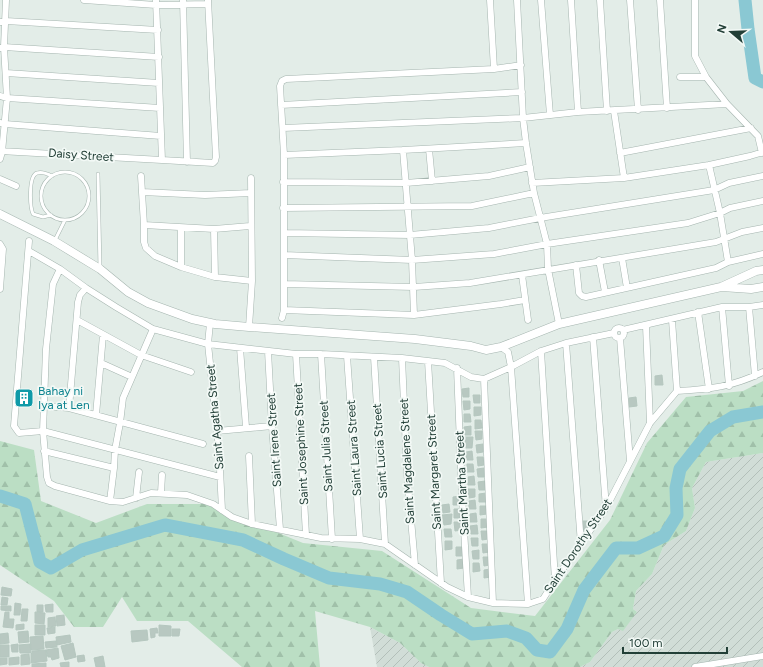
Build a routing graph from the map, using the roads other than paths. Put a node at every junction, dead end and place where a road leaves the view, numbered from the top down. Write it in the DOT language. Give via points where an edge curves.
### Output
graph roads {
  1 [pos="6,0"];
  2 [pos="84,0"];
  3 [pos="490,0"];
  4 [pos="517,0"];
  5 [pos="541,0"];
  6 [pos="571,0"];
  7 [pos="600,0"];
  8 [pos="630,0"];
  9 [pos="660,0"];
  10 [pos="695,0"];
  11 [pos="156,2"];
  12 [pos="183,2"];
  13 [pos="208,2"];
  14 [pos="3,22"];
  15 [pos="158,30"];
  16 [pos="2,47"];
  17 [pos="159,57"];
  18 [pos="520,65"];
  19 [pos="494,69"];
  20 [pos="6,73"];
  21 [pos="680,77"];
  22 [pos="706,77"];
  23 [pos="159,83"];
  24 [pos="522,92"];
  25 [pos="0,96"];
  26 [pos="7,98"];
  27 [pos="728,104"];
  28 [pos="281,105"];
  29 [pos="160,108"];
  30 [pos="667,108"];
  31 [pos="638,110"];
  32 [pos="607,111"];
  33 [pos="614,111"];
  34 [pos="578,112"];
  35 [pos="550,115"];
  36 [pos="523,118"];
  37 [pos="3,124"];
  38 [pos="282,128"];
  39 [pos="751,128"];
  40 [pos="161,136"];
  41 [pos="526,142"];
  42 [pos="429,149"];
  43 [pos="403,150"];
  44 [pos="1,152"];
  45 [pos="763,152"];
  46 [pos="620,153"];
  47 [pos="284,155"];
  48 [pos="0,159"];
  49 [pos="162,160"];
  50 [pos="187,162"];
  51 [pos="709,165"];
  52 [pos="530,167"];
  53 [pos="98,174"];
  54 [pos="52,176"];
  55 [pos="141,176"];
  56 [pos="763,176"];
  57 [pos="251,178"];
  58 [pos="624,178"];
  59 [pos="0,179"];
  60 [pos="432,181"];
  61 [pos="283,182"];
  62 [pos="406,183"];
  63 [pos="532,183"];
  64 [pos="16,186"];
  65 [pos="715,189"];
  66 [pos="142,192"];
  67 [pos="251,193"];
  68 [pos="534,193"];
  69 [pos="763,201"];
  70 [pos="408,207"];
  71 [pos="283,208"];
  72 [pos="720,213"];
  73 [pos="0,214"];
  74 [pos="51,215"];
  75 [pos="540,218"];
  76 [pos="65,220"];
  77 [pos="144,225"];
  78 [pos="250,226"];
  79 [pos="182,228"];
  80 [pos="763,228"];
  81 [pos="214,229"];
  82 [pos="284,233"];
  83 [pos="410,235"];
  84 [pos="724,239"];
  85 [pos="54,241"];
  86 [pos="30,242"];
  87 [pos="0,244"];
  88 [pos="547,244"];
  89 [pos="29,252"];
  90 [pos="763,254"];
  91 [pos="284,255"];
  92 [pos="622,258"];
  93 [pos="412,260"];
  94 [pos="599,260"];
  95 [pos="728,262"];
  96 [pos="576,265"];
  97 [pos="180,267"];
  98 [pos="60,269"];
  99 [pos="548,269"];
  100 [pos="100,270"];
  101 [pos="763,270"];
  102 [pos="522,275"];
  103 [pos="215,277"];
  104 [pos="252,281"];
  105 [pos="284,284"];
  106 [pos="414,287"];
  107 [pos="721,287"];
  108 [pos="763,287"];
  109 [pos="86,288"];
  110 [pos="627,288"];
  111 [pos="0,289"];
  112 [pos="605,292"];
  113 [pos="525,300"];
  114 [pos="763,305"];
  115 [pos="722,307"];
  116 [pos="749,307"];
  117 [pos="284,310"];
  118 [pos="698,312"];
  119 [pos="414,315"];
  120 [pos="282,318"];
  121 [pos="77,320"];
  122 [pos="528,320"];
  123 [pos="672,320"];
  124 [pos="210,323"];
  125 [pos="559,324"];
  126 [pos="646,326"];
  127 [pos="249,327"];
  128 [pos="153,329"];
  129 [pos="623,330"];
  130 [pos="614,333"];
  131 [pos="103,335"];
  132 [pos="593,337"];
  133 [pos="620,338"];
  134 [pos="566,343"];
  135 [pos="208,344"];
  136 [pos="501,347"];
  137 [pos="240,348"];
  138 [pos="268,351"];
  139 [pos="541,351"];
  140 [pos="296,354"];
  141 [pos="321,354"];
  142 [pos="141,355"];
  143 [pos="347,356"];
  144 [pos="374,357"];
  145 [pos="402,358"];
  146 [pos="428,361"];
  147 [pos="101,363"];
  148 [pos="511,367"];
  149 [pos="457,368"];
  150 [pos="191,372"];
  151 [pos="763,372"];
  152 [pos="755,376"];
  153 [pos="132,377"];
  154 [pos="484,379"];
  155 [pos="729,386"];
  156 [pos="710,389"];
  157 [pos="677,391"];
  158 [pos="44,406"];
  159 [pos="69,408"];
  160 [pos="96,415"];
  161 [pos="120,423"];
  162 [pos="650,424"];
  163 [pos="272,426"];
  164 [pos="246,427"];
  165 [pos="217,431"];
  166 [pos="43,432"];
  167 [pos="203,444"];
  168 [pos="115,450"];
  169 [pos="44,451"];
  170 [pos="249,456"];
  171 [pos="630,461"];
  172 [pos="114,468"];
  173 [pos="139,472"];
  174 [pos="162,475"];
  175 [pos="220,477"];
  176 [pos="161,493"];
  177 [pos="136,498"];
  178 [pos="110,501"];
  179 [pos="606,508"];
  180 [pos="222,510"];
  181 [pos="252,524"];
  182 [pos="280,529"];
  183 [pos="306,535"];
  184 [pos="332,539"];
  185 [pos="360,539"];
  186 [pos="385,544"];
  187 [pos="580,544"];
  188 [pos="414,565"];
  189 [pos="555,580"];
  190 [pos="441,583"];
  191 [pos="468,596"];
  192 [pos="493,603"];
  193 [pos="528,604"];
  194 [pos="763,656"];
  195 [pos="695,667"];
  1 -- 14 [label="street"];
  2 -- 11 [label="street"];
  3 -- 19 [label="street"];
  4 -- 18 [label="street"];
  5 -- 35 [label="street"];
  6 -- 34 [label="street"];
  7 -- 32 [label="street"];
  8 -- 31 [label="street"];
  9 -- 30 [label="street"];
  10 -- 22 [label="street" via="695,56"];
  11 -- 12 [label="street"];
  11 -- 15 [label="street"];
  12 -- 13 [label="street"];
  12 -- 50 [label="street"];
  13 -- 50 [label="street, Daisy Street" via="215,161 213,164"];
  14 -- 15 [label="street"];
  14 -- 16 [label="street"];
  15 -- 17 [label="street"];
  16 -- 17 [label="street"];
  16 -- 20 [label="street"];
  17 -- 23 [label="street"];
  18 -- 19 [label="street"];
  18 -- 24 [label="street"];
  19 -- 28 [label="street" via="286,79 280,84"];
  20 -- 23 [label="street"];
  20 -- 26 [label="street"];
  21 -- 22 [label="street"];
  22 -- 27 [label="street"];
  23 -- 29 [label="street"];
  24 -- 28 [label="street"];
  24 -- 36 [label="street"];
  25 -- 26 [label="street"];
  26 -- 29 [label="street"];
  26 -- 37 [label="street"];
  27 -- 30 [label="street"];
  27 -- 39 [label="street"];
  28 -- 38 [label="street"];
  29 -- 40 [label="street"];
  30 -- 31 [label="street"];
  31 -- 33 [label="street"];
  32 -- 33 [label="street"];
  32 -- 34 [label="street"];
  33 -- 46 [label="street"];
  34 -- 35 [label="street"];
  35 -- 36 [label="street"];
  36 -- 38 [label="street"];
  36 -- 41 [label="street"];
  37 -- 40 [label="street"];
  37 -- 44 [label="street"];
  38 -- 47 [label="street"];
  39 -- 45 [label="street" via="758,136"];
  39 -- 46 [label="street"];
  40 -- 49 [label="street"];
  41 -- 42 [label="street"];
  41 -- 52 [label="street"];
  42 -- 43 [label="street"];
  42 -- 60 [label="street"];
  43 -- 47 [label="street"];
  43 -- 62 [label="street"];
  44 -- 48 [label="street"];
  44 -- 49 [label="street, Daisy Street"];
  45 -- 51 [label="street"];
  46 -- 58 [label="street"];
  47 -- 61 [label="street"];
  49 -- 50 [label="street, Daisy Street"];
  51 -- 58 [label="street"];
  51 -- 65 [label="street"];
  52 -- 60 [label="street" via="489,176"];
  52 -- 63 [label="street"];
  53 -- 100 [label="lane"];
  54 -- 74 [label="lane" via="43,186 41,196 43,205"];
  54 -- 74 [label="lane" via="42,172 36,173 31,181 33,214 43,218"];
  54 -- 76 [label="lane" via="56,173 74,173 87,186 89,196 82,213"];
  55 -- 66 [label="street"];
  56 -- 65 [label="street" via="729,183"];
  57 -- 67 [label="street"];
  58 -- 63 [label="street"];
  59 -- 64 [label="street"];
  60 -- 62 [label="street"];
  61 -- 62 [label="street"];
  61 -- 71 [label="street"];
  62 -- 70 [label="street"];
  63 -- 68 [label="street"];
  65 -- 72 [label="street"];
  65 -- 75 [label="street"];
  66 -- 67 [label="street" via="205,195"];
  66 -- 77 [label="street"];
  67 -- 78 [label="street"];
  68 -- 70 [label="street" via="472,206"];
  68 -- 75 [label="street"];
  69 -- 72 [label="street" via="730,208"];
  70 -- 71 [label="street"];
  70 -- 83 [label="street"];
  71 -- 82 [label="street"];
  72 -- 84 [label="street"];
  72 -- 88 [label="street" via="688,223"];
  73 -- 85 [label="street"];
  74 -- 76 [label="lane"];
  75 -- 83 [label="street" via="489,228"];
  75 -- 88 [label="street"];
  76 -- 85 [label="lane"];
  77 -- 79 [label="street"];
  77 -- 97 [label="street" via="146,248 155,256"];
  78 -- 81 [label="street"];
  78 -- 104 [label="street"];
  79 -- 81 [label="street"];
  79 -- 97 [label="street"];
  80 -- 84 [label="street"];
  81 -- 103 [label="street"];
  82 -- 83 [label="street"];
  82 -- 91 [label="street"];
  83 -- 93 [label="street"];
  84 -- 92 [label="street"];
  84 -- 95 [label="street"];
  85 -- 100 [label="street"];
  86 -- 89 [label="street"];
  87 -- 111 [label="street" via="3,249"];
  88 -- 93 [label="street" via="494,254"];
  88 -- 99 [label="street"];
  89 -- 98 [label="street"];
  89 -- 166 [label="street" via="14,426 19,433"];
  90 -- 95 [label="street"];
  91 -- 93 [label="street"];
  91 -- 105 [label="street"];
  92 -- 94 [label="street"];
  92 -- 110 [label="street"];
  93 -- 106 [label="street"];
  94 -- 96 [label="street"];
  94 -- 112 [label="street"];
  95 -- 110 [label="street" via="716,268"];
  96 -- 99 [label="street"];
  96 -- 112 [label="street" via="579,293 582,296"];
  97 -- 103 [label="street"];
  98 -- 109 [label="street"];
  98 -- 158 [label="street" via="53,284 46,349"];
  99 -- 102 [label="street"];
  99 -- 125 [label="street"];
  100 -- 124 [label="street" via="128,292 148,303"];
  101 -- 107 [label="street"];
  102 -- 106 [label="street" via="470,283"];
  102 -- 113 [label="street"];
  103 -- 104 [label="street"];
  104 -- 127 [label="street"];
  105 -- 106 [label="street"];
  105 -- 117 [label="street"];
  106 -- 119 [label="street"];
  107 -- 108 [label="street"];
  107 -- 125 [label="street"];
  109 -- 121 [label="street" via="80,295"];
  109 -- 128 [label="street"];
  110 -- 112 [label="street"];
  113 -- 119 [label="street"];
  113 -- 122 [label="street"];
  114 -- 116 [label="street"];
  115 -- 116 [label="street"];
  115 -- 118 [label="street"];
  115 -- 155 [label="street"];
  116 -- 152 [label="street"];
  117 -- 119 [label="street"];
  117 -- 120 [label="street"];
  118 -- 123 [label="street"];
  118 -- 156 [label="street"];
  121 -- 131 [label="street"];
  121 -- 159 [label="street"];
  123 -- 126 [label="street"];
  123 -- 157 [label="street"];
  124 -- 127 [label="street"];
  124 -- 135 [label="street, Saint Agatha Street"];
  125 -- 136 [label="street"];
  126 -- 129 [label="street"];
  126 -- 162 [label="street"];
  127 -- 136 [label="street" via="416,338 486,350"];
  128 -- 135 [label="street"];
  128 -- 142 [label="street"];
  129 -- 130 [label="street" via="618,328"];
  129 -- 133 [label="street"];
  130 -- 132 [label="street"];
  130 -- 133 [label="street"];
  131 -- 142 [label="street"];
  131 -- 147 [label="street"];
  132 -- 134 [label="street"];
  132 -- 179 [label="street"];
  133 -- 171 [label="street"];
  134 -- 139 [label="street"];
  134 -- 187 [label="street"];
  135 -- 137 [label="street"];
  135 -- 165 [label="street, Saint Agatha Street"];
  136 -- 148 [label="street" via="508,352"];
  137 -- 138 [label="street"];
  137 -- 164 [label="street"];
  138 -- 140 [label="street"];
  138 -- 163 [label="street, Saint Irene Street"];
  139 -- 148 [label="street"];
  139 -- 189 [label="street"];
  140 -- 141 [label="street"];
  140 -- 183 [label="street, Saint Josephine Street"];
  141 -- 143 [label="street"];
  141 -- 184 [label="street, Saint Julia Street"];
  142 -- 150 [label="street"];
  142 -- 153 [label="street"];
  143 -- 144 [label="street"];
  143 -- 185 [label="street, Saint Laura Street"];
  144 -- 145 [label="street"];
  144 -- 186 [label="street, Saint Lucia Street"];
  145 -- 146 [label="street"];
  145 -- 188 [label="street, Saint Magdalene Street"];
  146 -- 149 [label="street" via="445,363"];
  146 -- 190 [label="street, Saint Margaret Street"];
  147 -- 153 [label="street"];
  147 -- 160 [label="street"];
  148 -- 154 [label="street"];
  148 -- 193 [label="street"];
  149 -- 154 [label="street" via="471,377"];
  149 -- 191 [label="street, Saint Martha Street"];
  151 -- 152 [label="street"];
  152 -- 155 [label="street"];
  153 -- 161 [label="street" via="123,398"];
  154 -- 192 [label="street"];
  155 -- 156 [label="street"];
  156 -- 157 [label="street"];
  157 -- 162 [label="street, Saint Dorothy Street"];
  158 -- 159 [label="street"];
  158 -- 166 [label="street"];
  159 -- 160 [label="street"];
  160 -- 161 [label="street"];
  161 -- 167 [label="street"];
  161 -- 168 [label="street"];
  162 -- 171 [label="street, Saint Dorothy Street"];
  163 -- 164 [label="street"];
  163 -- 182 [label="street, Saint Irene Street"];
  164 -- 165 [label="street"];
  165 -- 175 [label="street, Saint Agatha Street"];
  166 -- 168 [label="street"];
  166 -- 169 [label="street"];
  168 -- 172 [label="street"];
  168 -- 175 [label="street"];
  169 -- 172 [label="street"];
  169 -- 178 [label="street, Saint Dorothy Street" via="49,483"];
  170 -- 181 [label="street"];
  171 -- 179 [label="street, Saint Dorothy Street"];
  172 -- 178 [label="street"];
  173 -- 177 [label="street"];
  174 -- 176 [label="street"];
  175 -- 180 [label="street, Saint Agatha Street"];
  176 -- 177 [label="street, Saint Dorothy Street"];
  176 -- 180 [label="street, Saint Dorothy Street" via="187,495"];
  177 -- 178 [label="street, Saint Dorothy Street" via="123,502"];
  179 -- 187 [label="street, Saint Dorothy Street"];
  180 -- 181 [label="street, Saint Dorothy Street" via="232,517"];
  181 -- 182 [label="street, Saint Dorothy Street"];
  182 -- 183 [label="street, Saint Dorothy Street"];
  183 -- 184 [label="street, Saint Dorothy Street"];
  184 -- 185 [label="street, Saint Dorothy Street"];
  185 -- 186 [label="street, Saint Dorothy Street"];
  186 -- 188 [label="street, Saint Dorothy Street"];
  187 -- 189 [label="street, Saint Dorothy Street"];
  188 -- 190 [label="street, Saint Dorothy Street"];
  189 -- 193 [label="street, Saint Dorothy Street" via="543,599"];
  190 -- 191 [label="street, Saint Dorothy Street"];
  191 -- 192 [label="street, Saint Dorothy Street"];
  192 -- 193 [label="street, Saint Dorothy Street"];
  194 -- 195 [label="street"];
}
